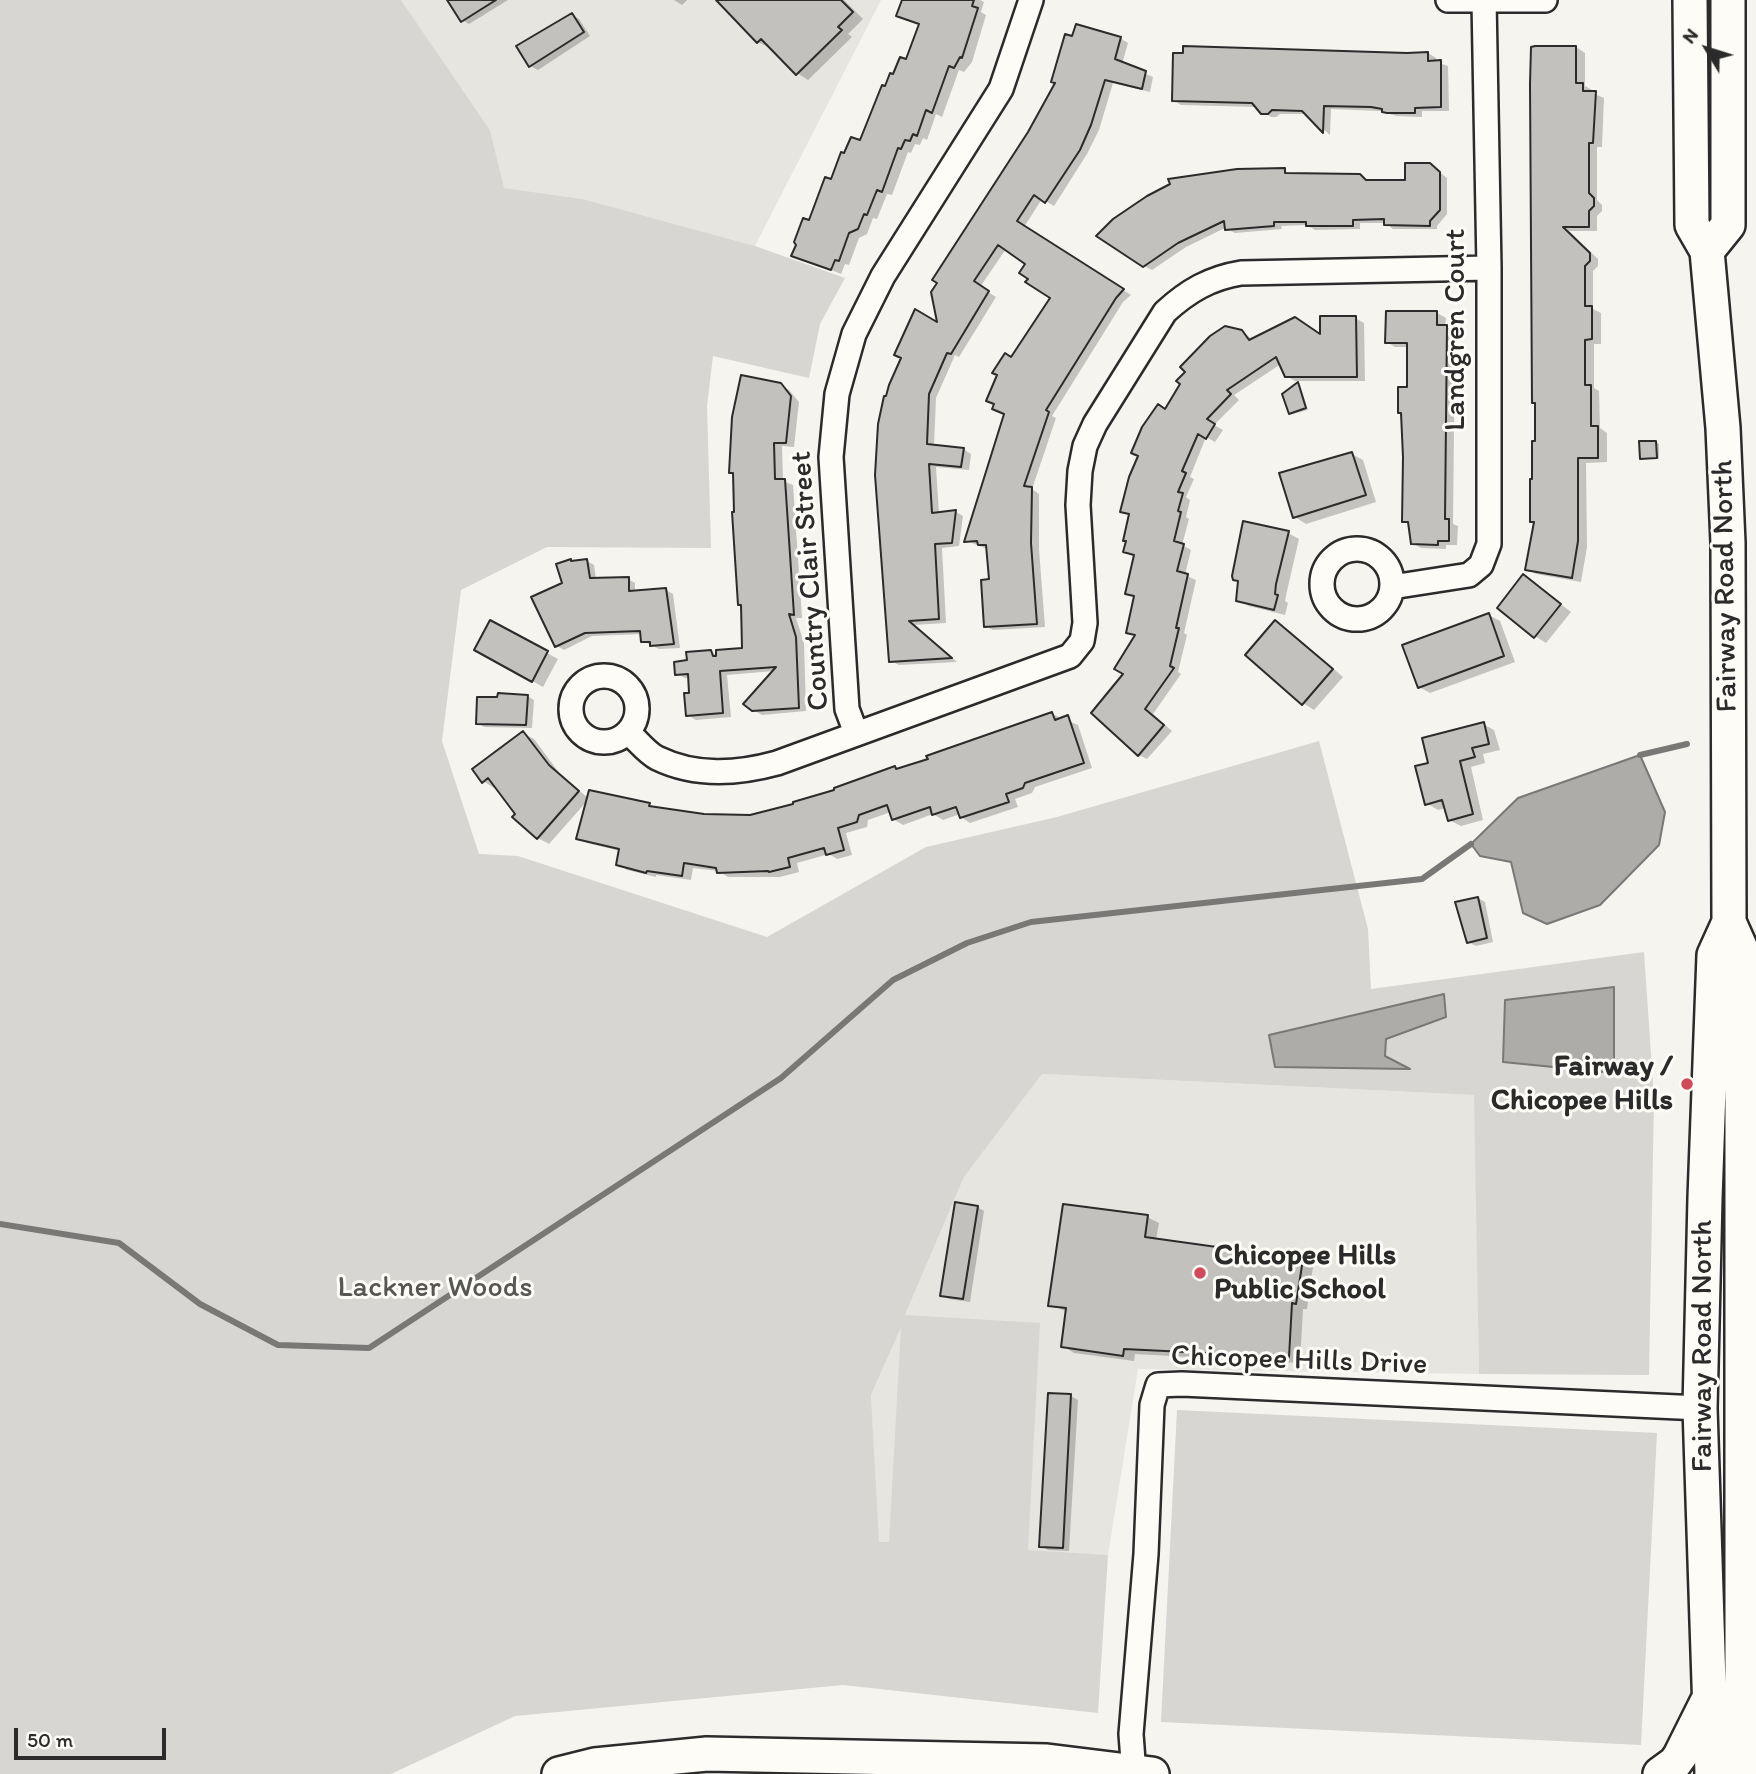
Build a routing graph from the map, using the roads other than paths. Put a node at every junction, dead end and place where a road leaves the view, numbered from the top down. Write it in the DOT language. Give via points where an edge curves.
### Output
graph roads {
  1 [pos="1031,0"];
  2 [pos="1448,0"];
  3 [pos="1484,0"];
  4 [pos="1545,0"];
  5 [pos="1690,0"];
  6 [pos="1728,0"];
  7 [pos="1707,251"];
  8 [pos="1489,268"];
  9 [pos="1392,587"];
  10 [pos="628,732"];
  11 [pos="856,733"];
  12 [pos="1729,922"];
  13 [pos="1700,1408"];
  14 [pos="1709,1700"];
  15 [pos="559,1774"];
  16 [pos="1140,1774"];
  17 [pos="1660,1774"];
  18 [pos="1712,1774"];
  19 [pos="1738,1774"];
  1 -- 11 [label="street, Country Clair Street" via="1001,89 883,276 855,334 837,394 831,457 847,709"];
  2 -- 3 [label="street"];
  3 -- 4 [label="street"];
  3 -- 8 [label="street, Landgren Court"];
  5 -- 7 [label="main road, Fairway Road North" via="1692,225"];
  6 -- 7 [label="main road" via="1728,225"];
  7 -- 12 [label="main road, Fairway Road North" via="1728,543"];
  8 -- 9 [label="street, Landgren Court" via="1489,544 1481,565 1469,575"];
  8 -- 11 [label="street, Country Clair Street" via="1241,273 1192,290 1165,312 1086,446 1078,505 1085,623 1082,641 1070,656"];
  10 -- 11 [label="street" via="655,758 698,772 755,769"];
  12 -- 13 [label="main road, Fairway Road North" via="1713,955"];
  12 -- 19 [label="main road, Fairway Road North" via="1742,951 1742,1765"];
  13 -- 14 [label="main road, Fairway Road North"];
  13 -- 16 [label="street, Chicopee Hills Drive" via="1158,1385 1131,1734"];
  14 -- 17 [label="main road" via="1680,1756"];
  14 -- 18 [label="main road, Fairway Road North"];
  15 -- 16 [label="main road" via="595,1765 707,1754 1046,1761"];
}
